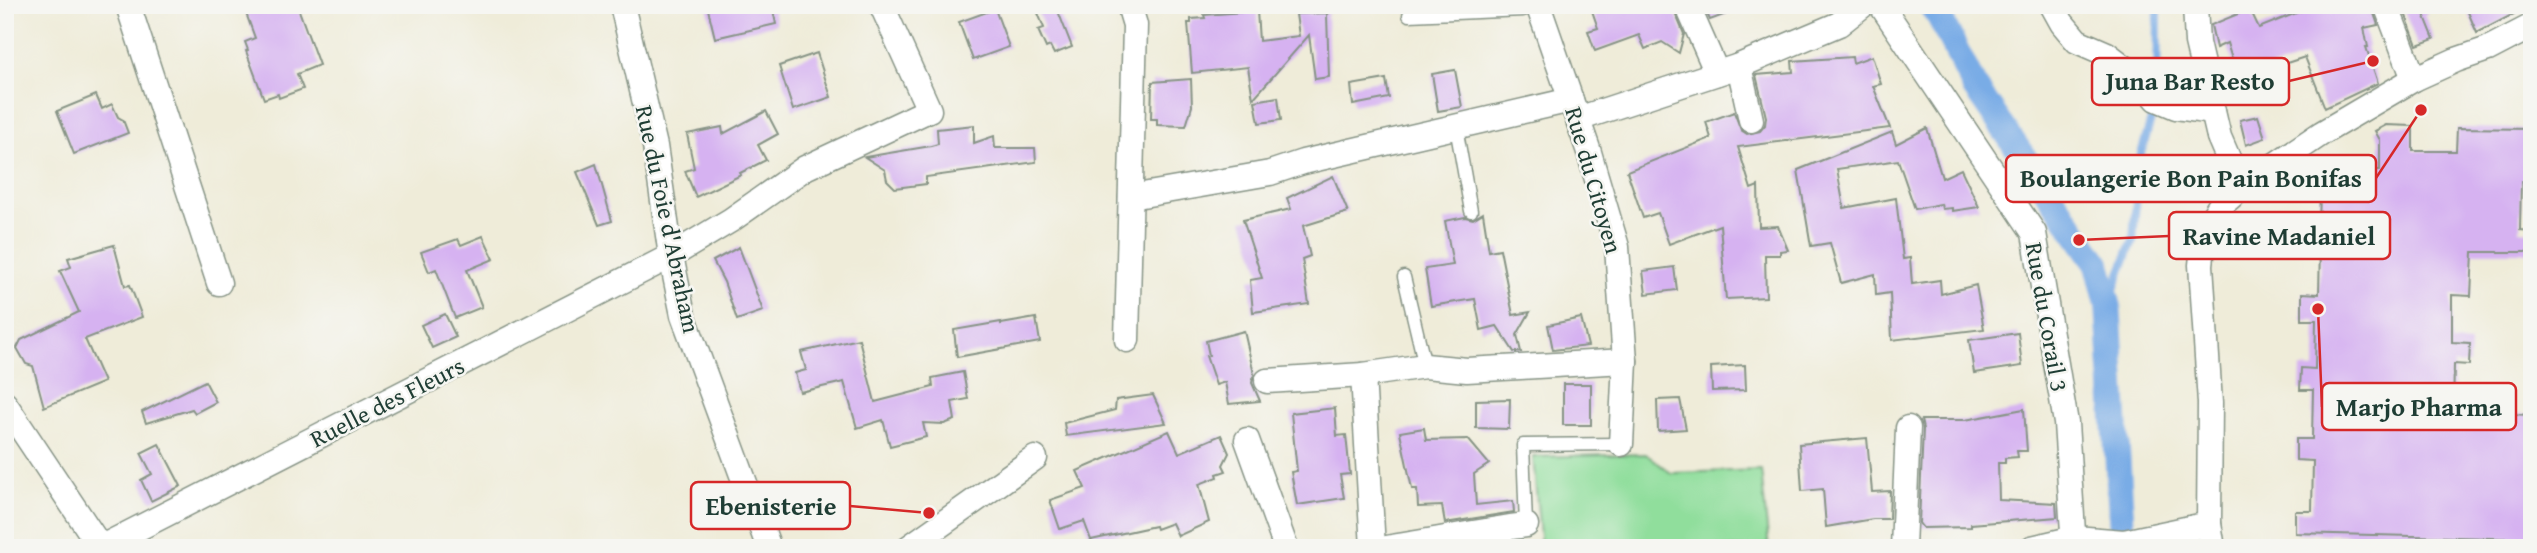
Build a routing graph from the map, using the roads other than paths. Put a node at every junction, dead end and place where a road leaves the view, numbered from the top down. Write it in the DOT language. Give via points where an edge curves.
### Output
graph roads {
  1 [pos="128,5"];
  2 [pos="622,5"];
  3 [pos="1129,5"];
  4 [pos="1538,5"];
  5 [pos="1687,5"];
  6 [pos="1863,5"];
  7 [pos="1881,5"];
  8 [pos="2052,5"];
  9 [pos="2195,5"];
  10 [pos="2386,5"];
  11 [pos="882,6"];
  12 [pos="1409,15"];
  13 [pos="2532,26"];
  14 [pos="1728,69"];
  15 [pos="2414,79"];
  16 [pos="1574,109"];
  17 [pos="2214,112"];
  18 [pos="1752,120"];
  19 [pos="1456,127"];
  20 [pos="2241,188"];
  21 [pos="1131,197"];
  22 [pos="1471,211"];
  23 [pos="671,256"];
  24 [pos="1404,276"];
  25 [pos="219,283"];
  26 [pos="1127,340"];
  27 [pos="1625,361"];
  28 [pos="1425,366"];
  29 [pos="1363,374"];
  30 [pos="1267,381"];
  31 [pos="5,404"];
  32 [pos="1908,428"];
  33 [pos="1247,440"];
  34 [pos="1621,444"];
  35 [pos="1035,458"];
  36 [pos="1526,524"];
  37 [pos="2211,536"];
  38 [pos="2074,543"];
  39 [pos="101,548"];
  40 [pos="769,548"];
  41 [pos="908,548"];
  42 [pos="1286,548"];
  43 [pos="1373,548"];
  44 [pos="1386,548"];
  45 [pos="1903,548"];
  46 [pos="2032,548"];
  1 -- 25 [label="street"];
  2 -- 23 [label="street, Rue du Foie d'Abraham" via="655,146"];
  3 -- 21 [label="street" via="1135,25"];
  4 -- 12 [label="lane" via="1522,10"];
  4 -- 16 [label="street, Rue du Citoyen"];
  5 -- 14 [label="street"];
  6 -- 14 [label="street" via="1839,24"];
  7 -- 38 [label="street, Rue du Corail 3" via="2034,233 2066,423"];
  8 -- 17 [label="street" via="2077,41 2107,54 2157,99 2176,107"];
  9 -- 17 [label="street" via="2197,43"];
  10 -- 15 [label="street"];
  11 -- 23 [label="street, Ruelle des Fleurs" via="929,110 805,168"];
  13 -- 15 [label="street"];
  14 -- 16 [label="street"];
  14 -- 18 [label="street"];
  15 -- 20 [label="street"];
  16 -- 19 [label="street"];
  16 -- 27 [label="street, Rue du Citoyen" via="1616,247"];
  17 -- 20 [label="street" via="2219,137"];
  19 -- 21 [label="street" via="1270,173"];
  19 -- 22 [label="lane"];
  20 -- 37 [label="street" via="2219,207 2206,229 2201,265 2210,403"];
  21 -- 26 [label="street"];
  23 -- 39 [label="street, Ruelle des Fleurs"];
  23 -- 40 [label="street, Rue du Foie d'Abraham" via="683,315"];
  24 -- 28 [label="lane"];
  27 -- 28 [label="street" via="1467,370"];
  27 -- 34 [label="street, Rue du Citoyen"];
  28 -- 29 [label="street"];
  29 -- 30 [label="street"];
  29 -- 43 [label="street"];
  31 -- 39 [label="street"];
  32 -- 45 [label="street"];
  33 -- 42 [label="street"];
  34 -- 36 [label="lane" via="1523,445"];
  35 -- 41 [label="street"];
  36 -- 44 [label="street"];
  37 -- 38 [label="street"];
  38 -- 46 [label="street"];
}
